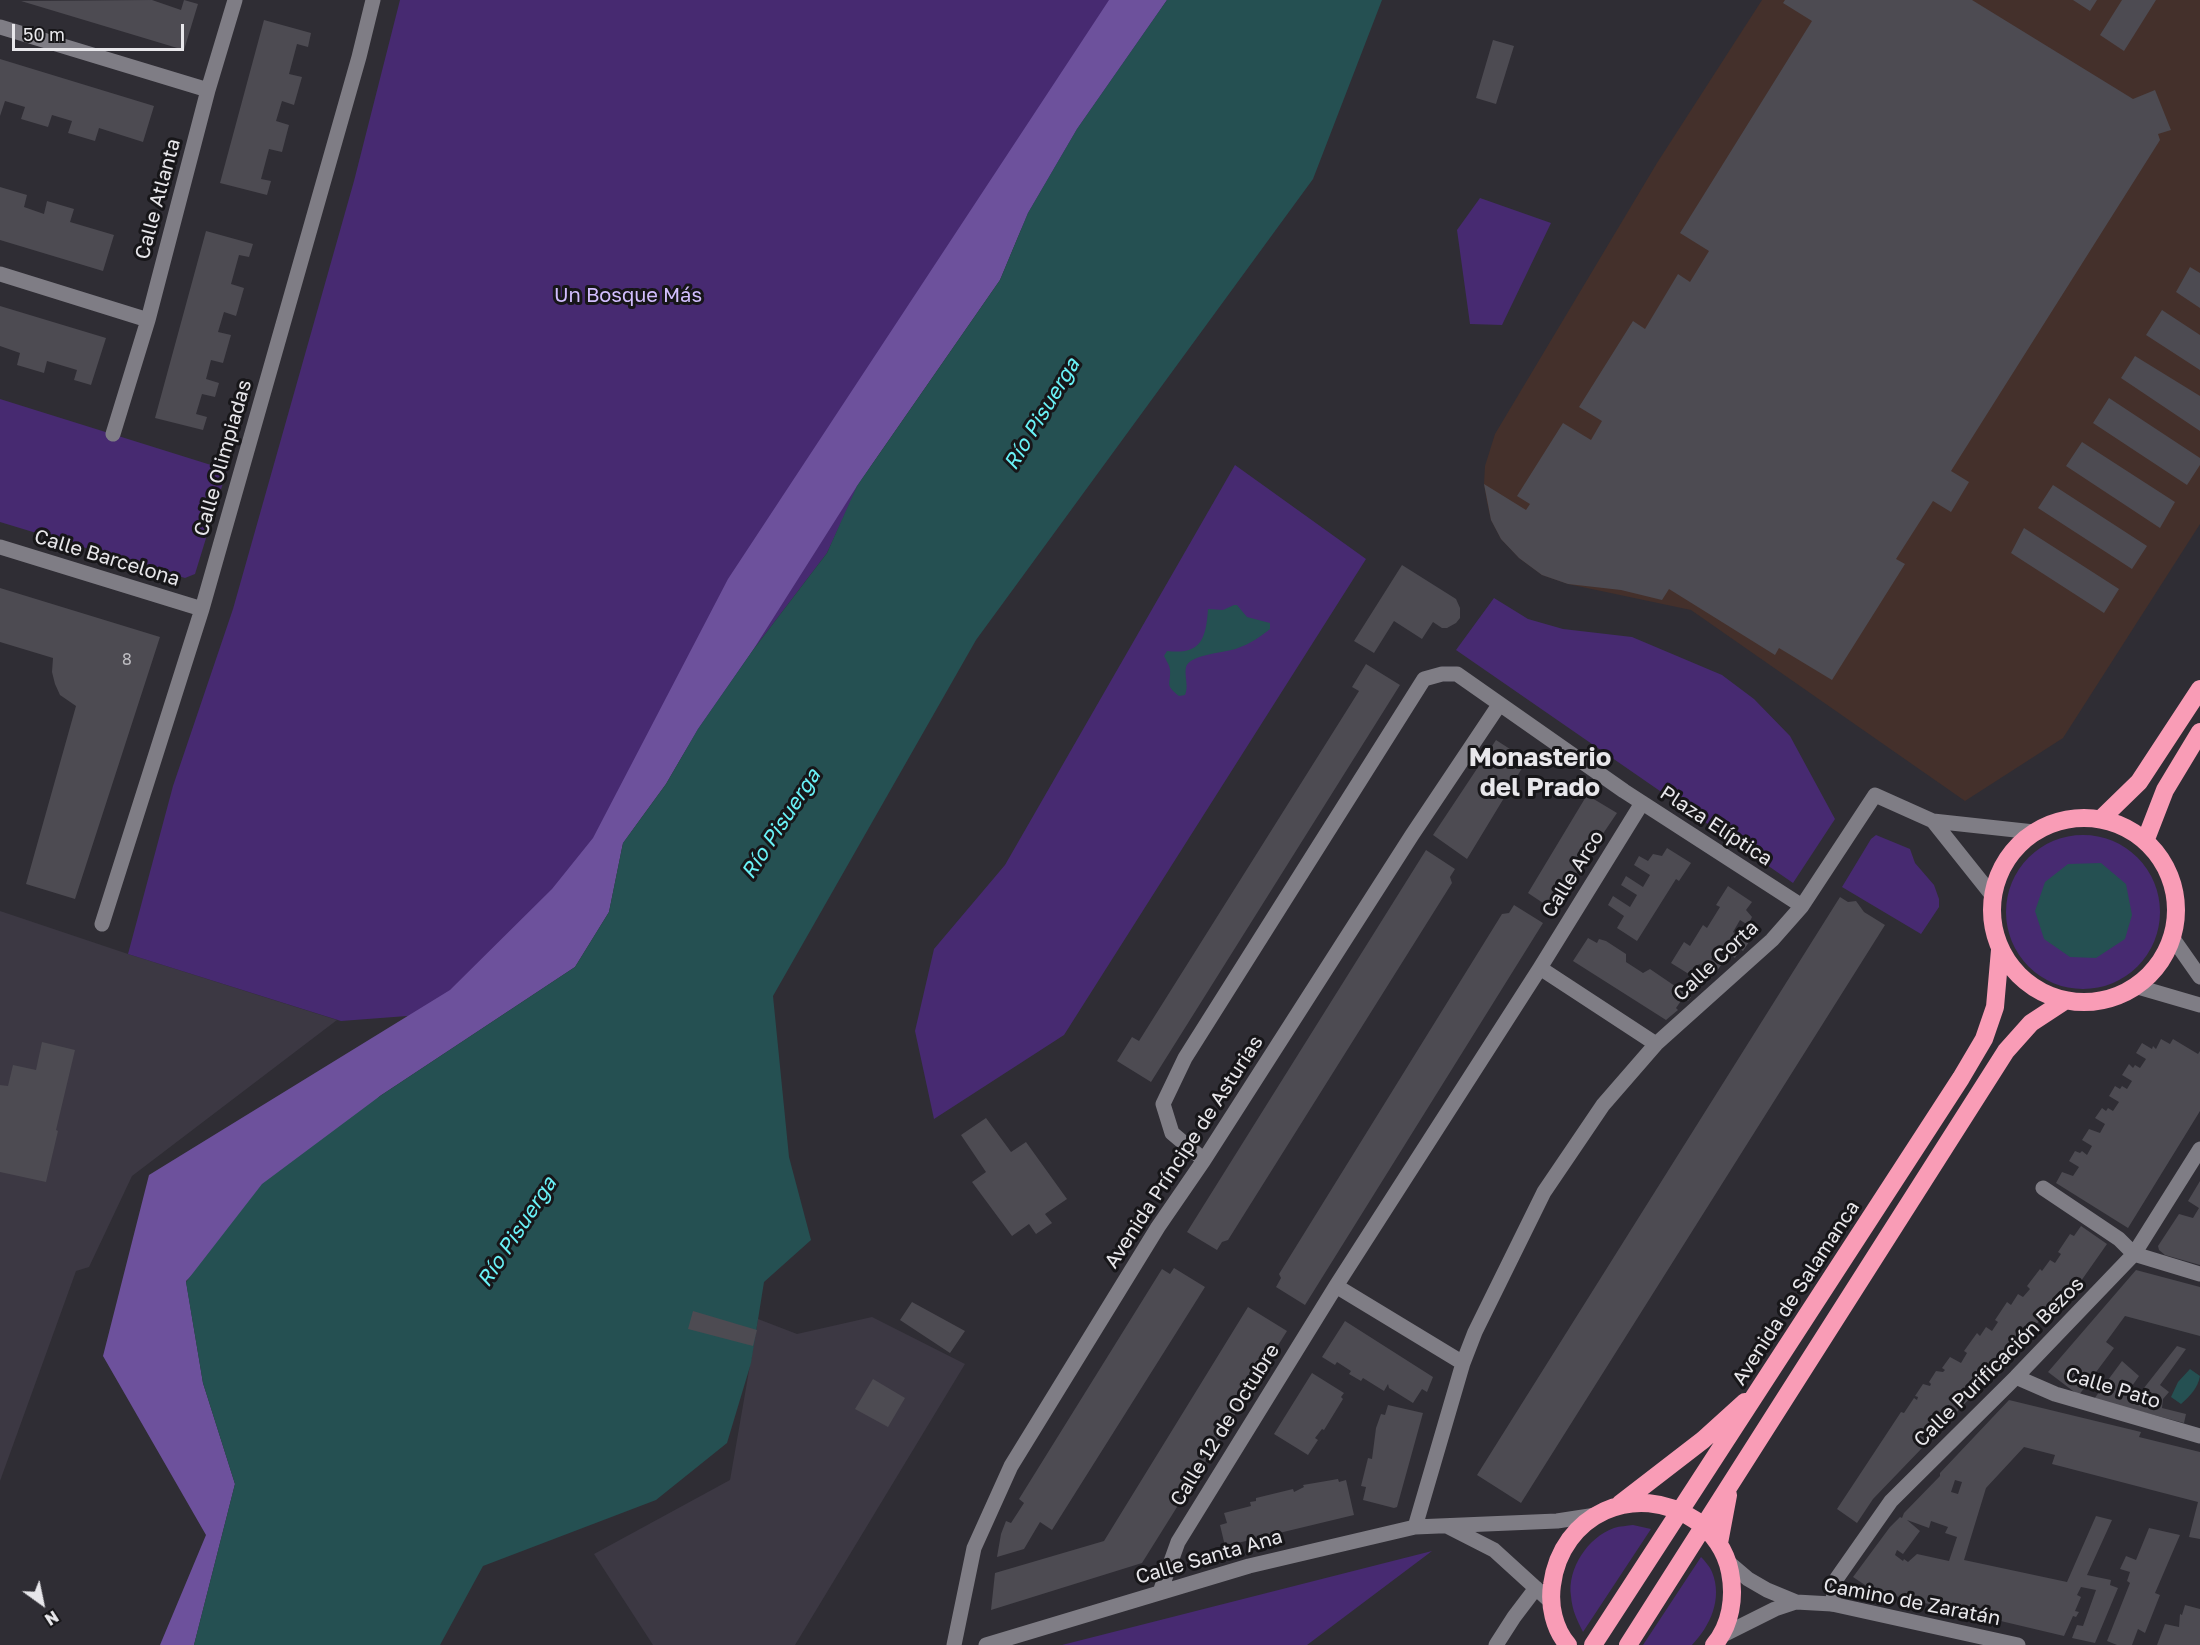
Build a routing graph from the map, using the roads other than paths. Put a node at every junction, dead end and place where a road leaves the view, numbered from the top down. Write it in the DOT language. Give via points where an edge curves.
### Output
graph roads {
  1 [pos="373,0"];
  2 [pos="235,1"];
  3 [pos="0,27"];
  4 [pos="208,90"];
  5 [pos="0,274"];
  6 [pos="148,320"];
  7 [pos="113,435"];
  8 [pos="0,547"];
  9 [pos="202,609"];
  10 [pos="2200,689"];
  11 [pos="1499,705"];
  12 [pos="2200,732"];
  13 [pos="1642,803"];
  14 [pos="2102,818"];
  15 [pos="1933,821"];
  16 [pos="2034,832"];
  17 [pos="2146,839"];
  18 [pos="1992,895"];
  19 [pos="1802,906"];
  20 [pos="102,924"];
  21 [pos="2174,939"];
  22 [pos="2000,951"];
  23 [pos="1540,968"];
  24 [pos="2200,977"];
  25 [pos="2138,987"];
  26 [pos="2063,1002"];
  27 [pos="2200,1005"];
  28 [pos="1656,1044"];
  29 [pos="2200,1149"];
  30 [pos="1204,1160"];
  31 [pos="2043,1188"];
  32 [pos="2134,1254"];
  33 [pos="2200,1274"];
  34 [pos="1336,1286"];
  35 [pos="1463,1364"];
  36 [pos="2016,1377"];
  37 [pos="1762,1387"];
  38 [pos="2200,1436"];
  39 [pos="1730,1485"];
  40 [pos="1614,1508"];
  41 [pos="1681,1511"];
  42 [pos="1596,1515"];
  43 [pos="1447,1526"];
  44 [pos="1704,1526"];
  45 [pos="1415,1527"];
  46 [pos="1719,1544"];
  47 [pos="1728,1562"];
  48 [pos="1536,1588"];
  49 [pos="1160,1592"];
  50 [pos="1550,1601"];
  51 [pos="1796,1602"];
  52 [pos="1832,1604"];
  53 [pos="1718,1640"];
  54 [pos="954,1645"];
  55 [pos="986,1645"];
  56 [pos="1496,1645"];
  57 [pos="1568,1645"];
  58 [pos="1593,1645"];
  59 [pos="1628,1645"];
  60 [pos="2019,1645"];
  1 -- 9 [label="street, Calle Olimpiadas"];
  2 -- 4 [label="street, Calle Atlanta"];
  3 -- 4 [label="street"];
  4 -- 6 [label="street, Calle Atlanta"];
  5 -- 6 [label="street"];
  6 -- 7 [label="street, Calle Atlanta"];
  8 -- 9 [label="street, Calle Barcelona"];
  9 -- 20 [label="street, Calle Olimpiadas"];
  10 -- 14 [label="highway" via="2139,782"];
  11 -- 13 [label="street, Plaza Elíptica"];
  11 -- 30 [label="street, Avenida Príncipe de Asturias"];
  11 -- 30 [label="street, Plaza Elíptica" via="1457,674 1425,679 1185,1058 1163,1104 1172,1133"];
  12 -- 17 [label="highway" via="2165,790"];
  13 -- 19 [label="street, Plaza Elíptica"];
  13 -- 23 [label="street, Calle Arco"];
  14 -- 16 [label="highway" via="2064,819"];
  14 -- 17 [label="highway"];
  15 -- 16 [label="street"];
  15 -- 18 [label="street"];
  15 -- 19 [label="street" via="1875,795"];
  16 -- 18 [label="highway" via="2008,857"];
  17 -- 21 [label="highway" via="2168,868 2178,906"];
  18 -- 22 [label="highway" via="1991,921"];
  19 -- 28 [label="street, Calle Corta" via="1772,940"];
  21 -- 24 [label="street"];
  21 -- 25 [label="highway"];
  22 -- 26 [label="highway" via="2028,986"];
  22 -- 37 [label="highway, Avenida de Salamanca" via="1995,1007 1984,1039"];
  23 -- 28 [label="street"];
  23 -- 34 [label="street, Calle Arco"];
  25 -- 26 [label="highway" via="2113,1000"];
  25 -- 27 [label="street"];
  26 -- 39 [label="highway" via="2031,1023 2006,1051"];
  28 -- 35 [label="street, Calle Corta" via="1603,1105 1544,1192"];
  29 -- 32 [label="street, Calle Purificación Bezos"];
  30 -- 54 [label="street, Avenida Príncipe de Asturias" via="1158,1227 1011,1466 974,1548"];
  31 -- 32 [label="street" via="2119,1239"];
  32 -- 33 [label="street"];
  32 -- 36 [label="street, Calle Purificación Bezos"];
  34 -- 35 [label="street"];
  34 -- 49 [label="street, Calle 12 de Octubre" via="1178,1542"];
  35 -- 45 [label="street, Calle Corta"];
  36 -- 38 [label="street, Calle Pato" via="2055,1394"];
  36 -- 52 [label="street, Calle Purificación Bezos" via="1891,1501 1837,1578"];
  37 -- 40 [label="highway" via="1703,1440"];
  37 -- 41 [label="highway, Avenida de Salamanca"];
  39 -- 44 [label="highway"];
  39 -- 46 [label="highway"];
  40 -- 41 [label="highway" via="1627,1503 1656,1503"];
  40 -- 42 [label="highway"];
  41 -- 44 [label="highway"];
  41 -- 58 [label="highway, Avenida de Salamanca"];
  42 -- 43 [label="street, Calle Santa Ana" via="1557,1521"];
  42 -- 50 [label="highway" via="1574,1532 1563,1547 1554,1568"];
  43 -- 45 [label="street, Calle Santa Ana"];
  43 -- 48 [label="street, Calle Santa Ana" via="1494,1550"];
  44 -- 46 [label="highway"];
  44 -- 59 [label="highway"];
  45 -- 49 [label="street, Calle Santa Ana" via="1249,1566"];
  46 -- 47 [label="highway"];
  47 -- 51 [label="street, Camino de Zaratán" via="1748,1579"];
  47 -- 53 [label="highway" via="1733,1599"];
  48 -- 50 [label="street, Calle Santa Ana"];
  48 -- 56 [label="street"];
  49 -- 55 [label="street, Calle Santa Ana"];
  50 -- 57 [label="highway"];
  51 -- 52 [label="street, Camino de Zaratán"];
  51 -- 53 [label="street, Camino de Zaratán"];
  52 -- 60 [label="street, Camino de Zaratán"];
}
